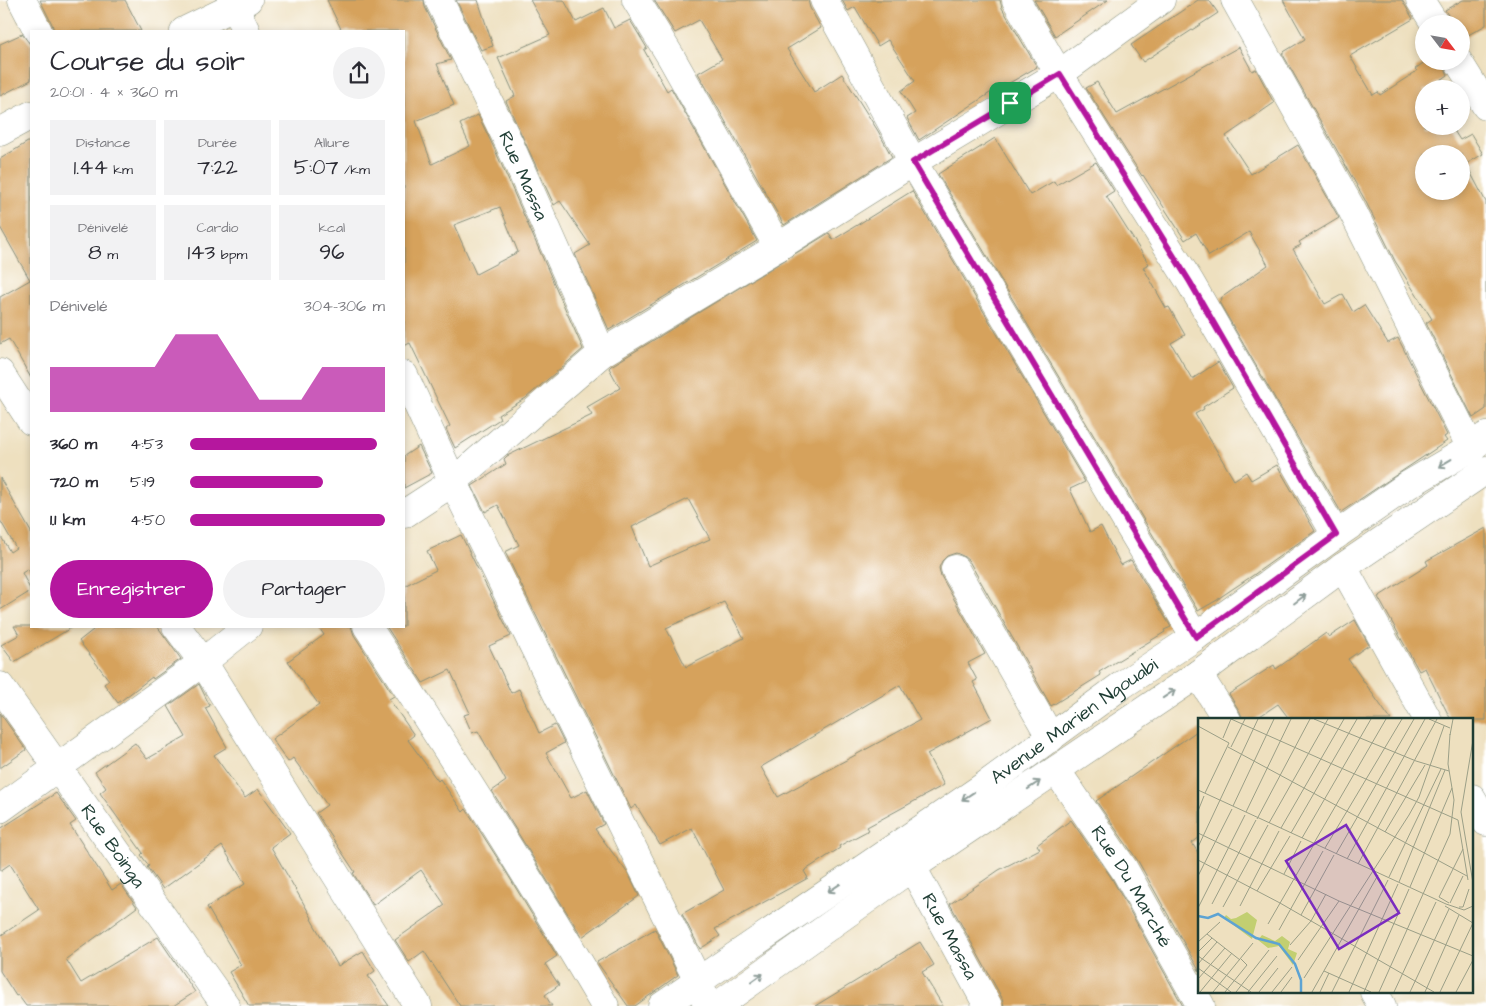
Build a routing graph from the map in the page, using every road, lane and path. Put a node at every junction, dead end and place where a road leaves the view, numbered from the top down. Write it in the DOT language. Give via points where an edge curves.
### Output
graph roads {
  1 [pos="22,0"];
  2 [pos="439,0"];
  3 [pos="636,0"];
  4 [pos="824,0"];
  5 [pos="1016,0"];
  6 [pos="1161,0"];
  7 [pos="1235,0"];
  8 [pos="1420,0"];
  9 [pos="238,2"];
  10 [pos="1429,15"];
  11 [pos="37,30"];
  12 [pos="186,30"];
  13 [pos="246,30"];
  14 [pos="1464,70"];
  15 [pos="1060,74"];
  16 [pos="1486,106"];
  17 [pos="30,116"];
  18 [pos="0,132"];
  19 [pos="913,162"];
  20 [pos="778,247"];
  21 [pos="602,354"];
  22 [pos="0,373"];
  23 [pos="405,377"];
  24 [pos="30,419"];
  25 [pos="1479,442"];
  26 [pos="1486,470"];
  27 [pos="453,482"];
  28 [pos="405,513"];
  29 [pos="1336,535"];
  30 [pos="1343,567"];
  31 [pos="955,569"];
  32 [pos="178,628"];
  33 [pos="246,628"];
  34 [pos="369,628"];
  35 [pos="1196,637"];
  36 [pos="203,662"];
  37 [pos="1198,674"];
  38 [pos="0,686"];
  39 [pos="1226,718"];
  40 [pos="1427,718"];
  41 [pos="1051,738"];
  42 [pos="56,768"];
  43 [pos="1056,770"];
  44 [pos="1474,801"];
  45 [pos="0,809"];
  46 [pos="1486,822"];
  47 [pos="912,867"];
  48 [pos="698,981"];
  49 [pos="1375,994"];
  50 [pos="226,1006"];
  51 [pos="418,1006"];
  52 [pos="605,1006"];
  53 [pos="662,1006"];
  54 [pos="708,1006"];
  55 [pos="717,1006"];
  56 [pos="988,1006"];
  57 [pos="1201,1006"];
  58 [pos="1382,1006"];
  1 -- 11 [label="street"];
  2 -- 21 [label="street, Rue Massa" via="509,143"];
  3 -- 20 [label="street"];
  4 -- 19 [label="street"];
  5 -- 15 [label="street"];
  6 -- 15 [label="street"];
  7 -- 25 [label="street"];
  8 -- 10 [label="street"];
  9 -- 12 [label="street"];
  9 -- 13 [label="street"];
  14 -- 16 [label="street"];
  15 -- 19 [label="street"];
  15 -- 29 [label="street" via="1190,282"];
  17 -- 18 [label="street"];
  19 -- 20 [label="street"];
  19 -- 35 [label="street"];
  20 -- 21 [label="street"];
  21 -- 27 [label="street"];
  22 -- 24 [label="street"];
  23 -- 27 [label="street"];
  25 -- 29 [label="street, Avenue Marien Ngouabi, one-way" via="1408,485"];
  26 -- 30 [label="street"];
  27 -- 28 [label="street"];
  27 -- 48 [label="street"];
  29 -- 35 [label="street, Avenue Marien Ngouabi"];
  37 -- 30 [label="street, one-way"];
  30 -- 40 [label="street"];
  31 -- 41 [label="street"];
  32 -- 36 [label="street"];
  33 -- 36 [label="street"];
  34 -- 52 [label="street" via="541,897"];
  35 -- 41 [label="street, Avenue Marien Ngouabi" via="1122,685"];
  36 -- 42 [label="street"];
  36 -- 51 [label="street"];
  37 -- 39 [label="street"];
  43 -- 37 [label="street, one-way"];
  38 -- 42 [label="street, Rue Boinga"];
  41 -- 48 [label="street, Avenue Marien Ngouabi, one-way"];
  42 -- 45 [label="street"];
  42 -- 50 [label="street, Rue Boinga"];
  47 -- 43 [label="street, one-way"];
  43 -- 57 [label="street, Rue Du Marché" via="1124,869"];
  44 -- 46 [label="street"];
  55 -- 47 [label="street, one-way"];
  47 -- 56 [label="street, Rue Massa"];
  48 -- 53 [label="street, Avenue Marien Ngouabi"];
  48 -- 54 [label="street"];
  49 -- 58 [label="street"];
}
